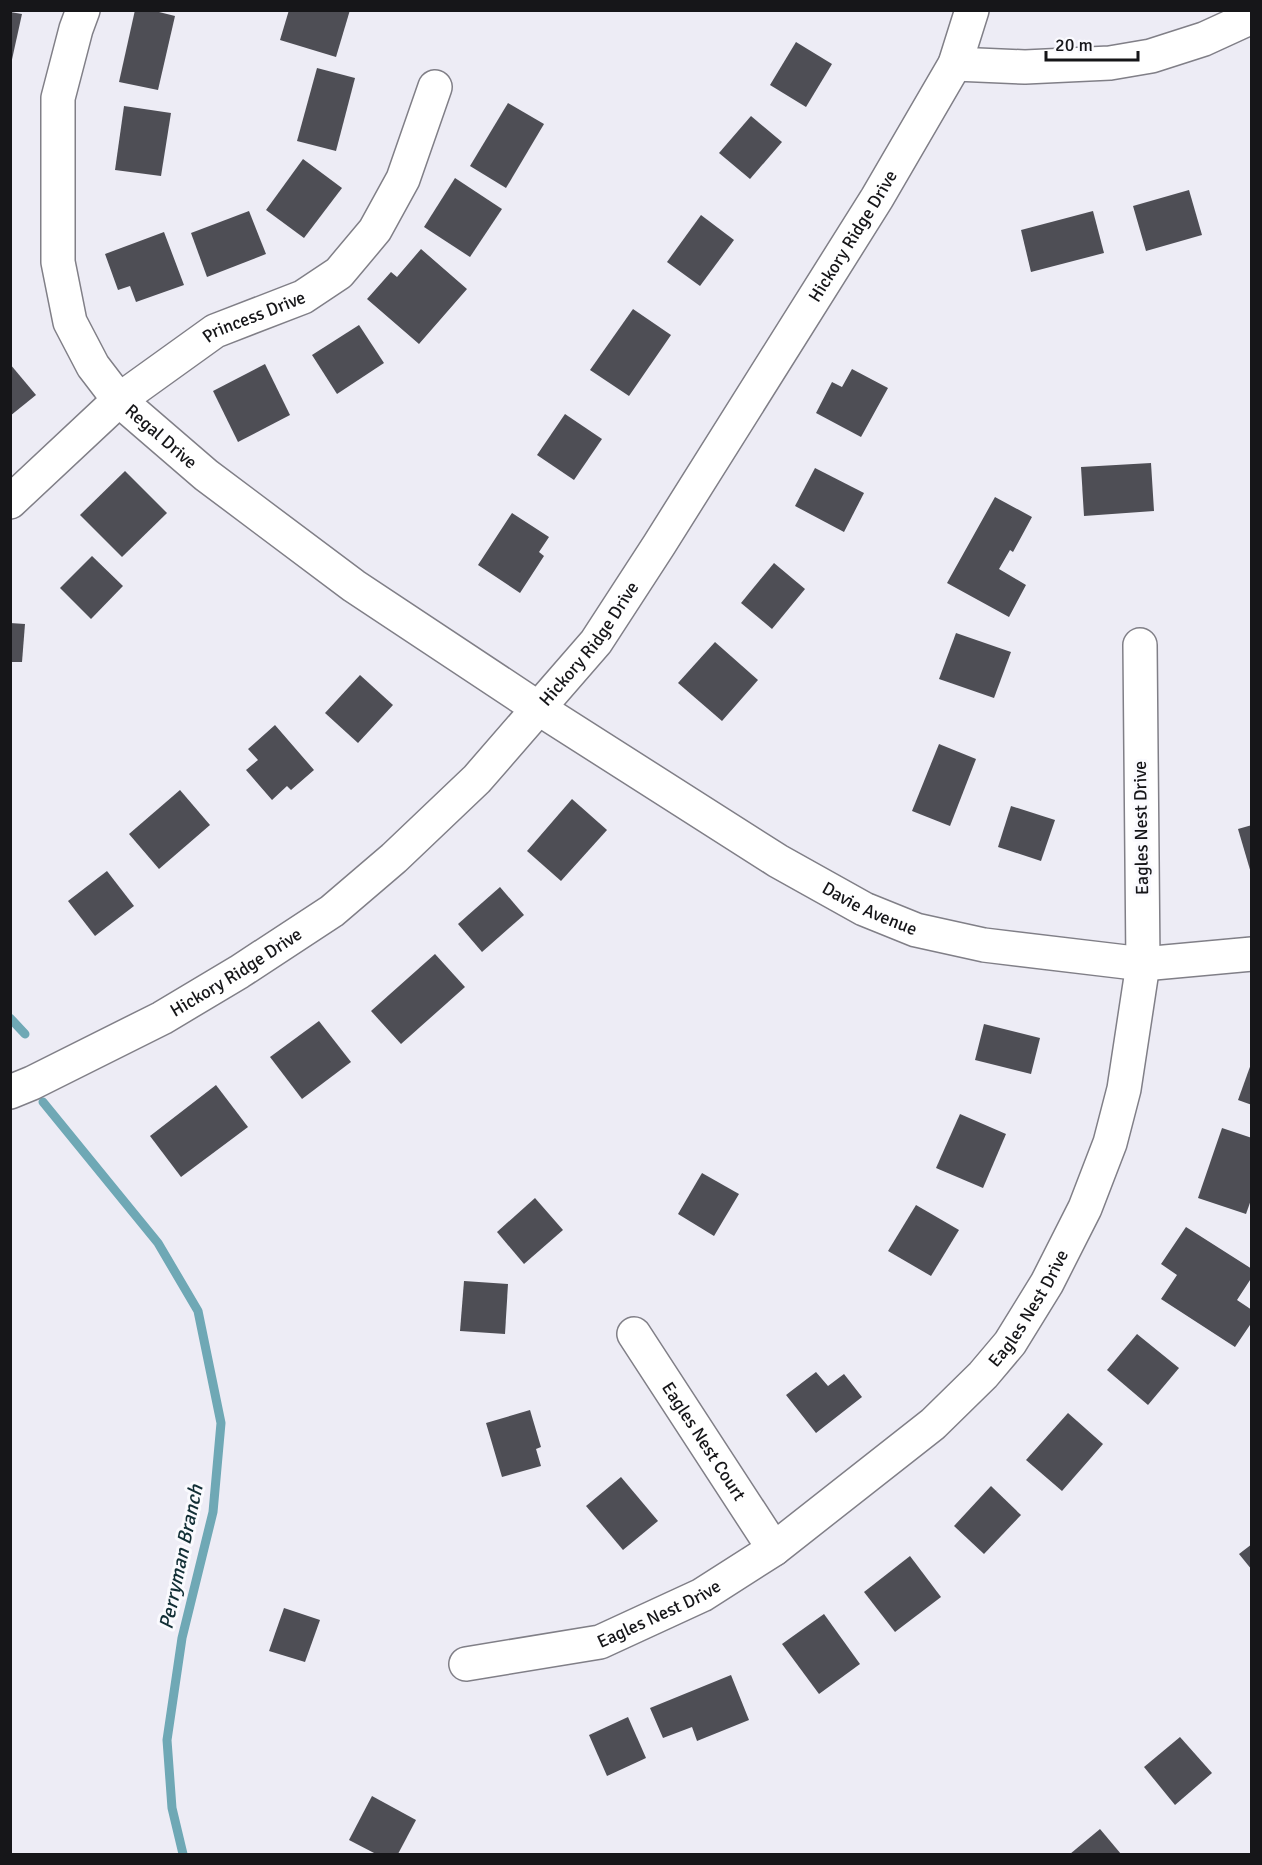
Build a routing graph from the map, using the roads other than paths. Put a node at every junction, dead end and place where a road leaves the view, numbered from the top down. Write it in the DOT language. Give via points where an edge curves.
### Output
graph roads {
  1 [pos="83,10"];
  2 [pos="972,10"];
  3 [pos="1251,17"];
  4 [pos="955,64"];
  5 [pos="435,87"];
  6 [pos="119,400"];
  7 [pos="10,502"];
  8 [pos="1140,645"];
  9 [pos="538,708"];
  10 [pos="1251,954"];
  11 [pos="1143,963"];
  12 [pos="10,1092"];
  13 [pos="634,1334"];
  14 [pos="774,1549"];
  15 [pos="466,1664"];
  1 -- 6 [label="street, Regal Drive" via="57,98 58,262 70,322 93,366"];
  2 -- 4 [label="street, Hickory Ridge Drive"];
  3 -- 4 [label="street" via="1204,39 1151,56 1110,63 1025,67"];
  4 -- 9 [label="street, Hickory Ridge Drive" via="877,198 659,545 596,642"];
  5 -- 6 [label="street, Princess Drive" via="403,179 375,230 339,273 303,297 215,332"];
  6 -- 7 [label="street, Princess Drive"];
  6 -- 9 [label="street, Regal Drive" via="206,475 354,586"];
  8 -- 11 [label="street, Eagles Nest Drive"];
  9 -- 11 [label="street, Davie Avenue" via="778,861 864,909 916,930 984,945"];
  9 -- 12 [label="street, Hickory Ridge Drive" via="477,779 332,911 162,1018"];
  10 -- 11 [label="street, Davie Avenue"];
  11 -- 14 [label="street, Eagles Nest Drive" via="1124,1089 1110,1143 1085,1208 1047,1283 1010,1343 933,1424"];
  13 -- 14 [label="street, Eagles Nest Court"];
  14 -- 15 [label="street, Eagles Nest Drive" via="702,1595 600,1642"];
}
